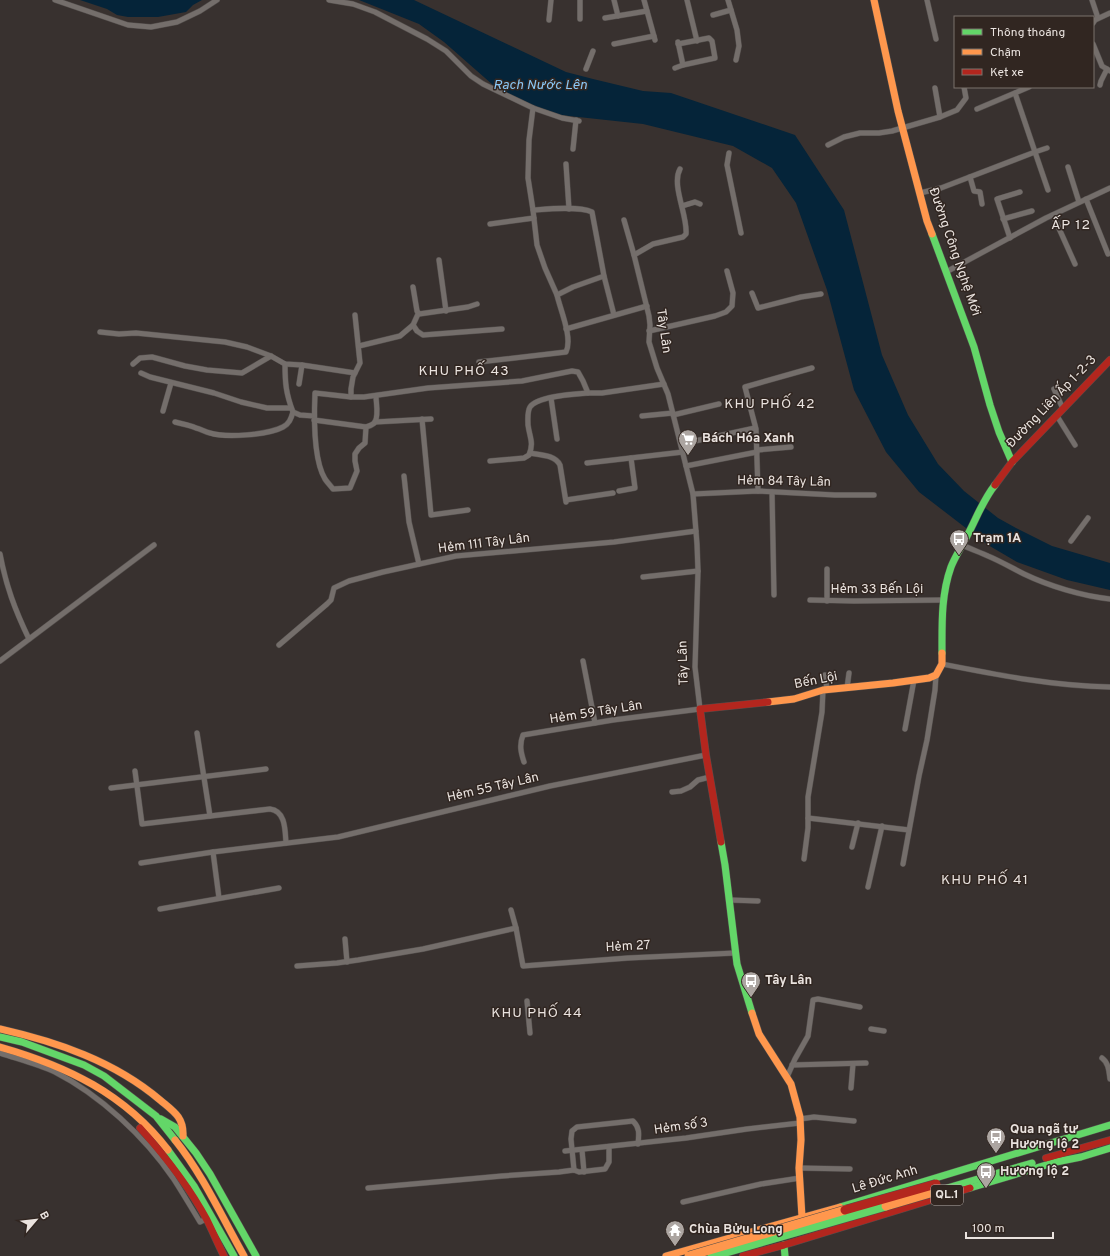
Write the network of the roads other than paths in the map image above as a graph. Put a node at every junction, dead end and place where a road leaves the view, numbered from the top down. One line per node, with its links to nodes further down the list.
1 (55, 0): 2 (street)
2 (217, 0)
3 (329, 0): 39 (street)
4 (551, 0): 21 (street)
5 (580, 0): 20 (street)
6 (614, 0): 17 (street)
7 (644, 0): 14 (street)
8 (687, 0): 24 (street)
9 (728, 0): 13 (street)
10 (874, 0): 42 (main road, Đường Công Nghệ Mới)
11 (927, 0): 23 (street)
12 (1092, 0): 19 (street)
13 (731, 10): 16 (street); 29 (street)
14 (647, 11): 17 (street); 25 (street)
15 (1110, 13): 19 (street)
16 (713, 14)
17 (618, 16): 18 (street)
18 (605, 18)
19 (1098, 18): 22 (street)
20 (580, 19)
21 (549, 20)
22 (1094, 22)
23 (936, 39)
24 (697, 41): 30 (street); 30 (street)
25 (614, 44)
26 (1094, 49): 28 (street)
27 (593, 51): 32 (street)
28 (1096, 59): 33 (street)
29 (736, 60)
30 (683, 65): 31 (street)
31 (675, 68)
32 (586, 69)
33 (1109, 70): 34 (street)
34 (1100, 85)
35 (935, 88): 41 (street)
36 (964, 88): 41 (street)
37 (1027, 88): 38 (street)
38 (1015, 93): 40 (street); 46 (street)
39 (533, 108): 45 (street); 62 (street)
40 (977, 109)
41 (940, 117): 42 (street)
42 (902, 127): 43 (street); 55 (main road, Đường Công Nghệ Mới)
43 (828, 145)
44 (1047, 148): 46 (street)
45 (573, 149)
46 (1036, 152): 51 (street); 53 (street)
47 (729, 154): 69 (street)
48 (566, 164): 61 (street)
49 (1068, 167): 57 (street)
50 (680, 169): 60 (street)
51 (970, 177): 55 (street); 59 (street)
52 (1110, 188): 56 (street)
53 (1048, 190)
54 (1020, 192): 66 (street)
55 (920, 193): 76 (main road, Đường Công Nghệ Mới)
56 (1086, 199): 57 (street); 71 (street)
57 (1079, 202): 64 (street)
58 (700, 204): 60 (street)
59 (982, 204)
60 (682, 206): 72 (street)
61 (569, 209): 62 (street); 77 (street)
62 (534, 210): 65 (street)
63 (1032, 210): 66 (street)
64 (1053, 215): 70 (street); 74 (street)
65 (534, 218): 68 (street); 81 (street)
66 (1003, 219): 70 (street)
67 (624, 220): 72 (street, Tây Lân)
68 (490, 224)
69 (740, 233)
70 (1010, 238): 76 (street)
71 (1108, 254)
72 (634, 255): 83 (street, Tây Lân)
73 (439, 260): 84 (street)
74 (1075, 264)
75 (727, 271): 91 (street)
76 (946, 272): 133 (main road, Đường Công Nghệ Mới)
77 (604, 276): 81 (street); 87 (street)
78 (413, 287): 85 (street)
79 (752, 293): 80 (street)
80 (821, 294)
81 (557, 295): 90 (street)
82 (477, 304): 84 (street)
83 (646, 306): 87 (street); 91 (street, Tây Lân)
84 (446, 310): 85 (street)
85 (418, 314): 88 (street)
86 (355, 315): 93 (street)
87 (614, 315): 90 (street)
88 (413, 325): 89 (street); 93 (street)
89 (502, 329)
90 (566, 329): 96 (street)
91 (650, 331): 104 (street, Tây Lân)
92 (100, 332): 94 (street)
93 (359, 346): 102 (street)
94 (271, 356): 97 (street); 98 (street)
95 (1110, 360): 114 (main road, Đường Liên Ấp 1-2-3)
96 (479, 362)
97 (133, 364)
98 (285, 364): 99 (street); 112 (street)
99 (302, 365): 102 (street); 103 (street)
100 (812, 368): 123 (street)
101 (141, 373): 105 (street)
102 (355, 373): 109 (street)
103 (299, 384)
104 (664, 384): 107 (street); 115 (street, Tây Lân)
105 (170, 385): 112 (street); 113 (street)
106 (1054, 389): 114 (street)
107 (588, 393): 108 (street); 110 (street)
108 (376, 396): 109 (street); 121 (street)
109 (351, 397): 117 (street)
110 (551, 398): 124 (street); 130 (street)
111 (719, 404): 115 (street)
112 (292, 410): 117 (street); 120 (street)
113 (162, 411)
114 (1060, 412): 126 (street); 133 (main road, Đường Liên Ấp 1-2-3)
115 (673, 414): 116 (street); 125 (street, Tây Lân)
116 (642, 416)
117 (314, 418): 122 (street); 122 (street)
118 (422, 419): 119 (street); 121 (street); 143 (street)
119 (431, 419)
120 (175, 422)
121 (375, 422): 122 (street)
122 (366, 427)
123 (755, 428): 125 (street); 128 (street)
124 (557, 439)
125 (680, 444): 129 (street, Tây Lân)
126 (1076, 445)
127 (791, 447): 128 (street)
128 (757, 451): 135 (street); 138 (street)
129 (683, 452): 131 (street); 135 (street, Tây Lân)
130 (530, 453): 132 (street); 140 (street)
131 (631, 458): 134 (street); 137 (street)
132 (490, 461)
133 (1012, 462): 147 (main road, Đường Liên Ấp 1-2-3)
134 (587, 463)
135 (686, 466): 141 (street, Tây Lân)
136 (404, 476): 150 (street)
137 (619, 491)
138 (758, 491): 139 (street, Hẻm 84 Tây Lân); 141 (street, Hẻm 84 Tây Lân)
139 (772, 492): 142 (street, Hẻm 84 Tây Lân); 154 (street)
140 (613, 493)
141 (693, 494): 145 (street, Tây Lân)
142 (874, 494)
143 (468, 510)
144 (1088, 518): 146 (street)
145 (696, 531): 150 (street, Hẻm 111 Tây Lân); 152 (street, Tây Lân)
146 (1071, 541)
147 (958, 543): 156 (main road, Đường Liên Ấp 1-2-3); 157 (street)
148 (154, 545): 159 (street)
149 (0, 554): 159 (street)
150 (419, 564): 160 (street, Hẻm 111 Tây Lân)
151 (827, 569): 158 (street)
152 (698, 571): 153 (street); 171 (street, Tây Lân)
153 (643, 577)
154 (774, 595)
155 (810, 600): 158 (street, Hẻm 33 Bến Lội)
156 (943, 600): 158 (street, Hẻm 33 Bến Lội); 163 (main road, Đường Liên Ấp 1-2-3)
157 (1110, 600)
158 (828, 601)
159 (29, 639): 161 (street)
160 (280, 645)
161 (0, 661)
162 (583, 661): 172 (street)
163 (942, 664): 166 (main road); 168 (street)
164 (849, 673): 169 (street)
165 (825, 675): 170 (street)
166 (936, 675): 167 (main road, Bến Lội); 188 (street)
167 (914, 680): 169 (main road, Bến Lội); 173 (street)
168 (1110, 687)
169 (848, 688): 170 (main road, Bến Lội)
170 (825, 690): 171 (main road, Bến Lội); 185 (street)
171 (700, 709): 172 (street, Hẻm 59 Tây Lân); 175 (main road, Tây Lân)
172 (595, 723): 176 (street, Hẻm 59 Tây Lân)
173 (905, 729)
174 (197, 733): 179 (street)
175 (706, 755): 180 (main road, Tây Lân); 189 (street, Hẻm 55 Tây Lân)
176 (524, 762)
177 (266, 769): 179 (street)
178 (135, 771): 181 (street)
179 (204, 776): 181 (street); 184 (street)
180 (710, 777): 183 (street); 198 (main road, Tây Lân)
181 (137, 785): 182 (street); 184 (street)
182 (111, 788)
183 (672, 792)
184 (210, 816): 189 (street)
185 (808, 818): 186 (street); 192 (street)
186 (858, 823): 187 (street); 190 (street)
187 (882, 826): 188 (street); 195 (street)
188 (909, 830): 194 (street)
189 (286, 843): 191 (street, Hẻm 55 Tây Lân)
190 (852, 847)
191 (213, 852): 193 (street, Hẻm 55 Tây Lân); 197 (street)
192 (804, 859)
193 (141, 863)
194 (903, 864)
195 (868, 887)
196 (278, 888): 197 (street)
197 (219, 898): 200 (street)
198 (730, 900): 199 (street); 204 (main road, Tây Lân)
199 (758, 901)
200 (160, 909)
201 (511, 910): 202 (street)
202 (516, 928): 204 (street, Hẻm 27); 205 (street)
203 (345, 939): 205 (street)
204 (735, 953): 220 (main road, Tây Lân)
205 (347, 962): 206 (street)
206 (297, 966)
207 (527, 1002): 212 (street)
208 (860, 1007): 219 (street)
209 (0, 1029): 230 (main road)
210 (871, 1029): 211 (street)
211 (884, 1031)
212 (530, 1033)
213 (0, 1037): 224 (main road)
214 (0, 1047): 223 (main road)
215 (0, 1053): 250 (street)
216 (1102, 1058): 221 (street)
217 (866, 1063): 218 (street)
218 (853, 1064): 219 (street); 222 (street)
219 (792, 1065): 220 (street)
220 (787, 1076): 225 (main road, Tây Lân)
221 (1110, 1079)
222 (851, 1088)
223 (113, 1097): 250 (main road); 253 (main road)
224 (156, 1116): 230 (main road); 253 (main road)
225 (800, 1121): 226 (street, Hẻm số 3); 233 (street, Hẻm số 3); 240 (main road, Tây Lân)
226 (854, 1121)
227 (1110, 1125): 228 (main road, Lê Đức Anh / QL.1)
228 (1094, 1130): 231 (main road); 239 (main road, Lê Đức Anh / QL.1)
229 (1110, 1131): 231 (main road)
230 (183, 1136): 259 (main road)
231 (1087, 1137): 239 (main road)
232 (1110, 1140): 239 (main road, Lê Đức Anh / QL.1)
233 (638, 1144): 234 (street, Hẻm số 3); 236 (street)
234 (609, 1147): 237 (street, Hẻm số 3); 243 (street)
235 (1110, 1148): 252 (main road, QL.1)
236 (572, 1150): 237 (street, Hẻm số 3); 238 (street, Hẻm số 3); 242 (street)
237 (582, 1150): 243 (street)
238 (565, 1151)
239 (1027, 1156): 245 (main road, Lê Đức Anh / QL.1); 248 (main road, Lê Đức Anh / QL.1)
240 (799, 1168): 241 (street); 244 (main road, Tây Lân)
241 (850, 1169)
242 (574, 1170): 243 (street); 246 (street)
243 (584, 1172)
244 (800, 1178): 247 (street); 249 (main road, Tây Lân)
245 (937, 1187): 261 (main road, QL.1, bridge); 262 (main road, QL.1, bridge)
246 (368, 1188)
247 (683, 1202)
248 (823, 1212): 249 (main road, Lê Đức Anh / QL.1); 252 (main road)
249 (802, 1217): 251 (main road, Lê Đức Anh / QL.1); 254 (main road)
250 (206, 1219): 256 (main road)
251 (755, 1231): 255 (main road); 260 (main road, Lê Đức Anh / QL.1)
252 (827, 1232): 254 (main road, QL.1)
253 (229, 1237): 257 (main road); 258 (main road)
254 (784, 1245): 255 (main road, QL.1); 264 (main road)
255 (758, 1252): 263 (main road, QL.1)
256 (224, 1256)
257 (234, 1256)
258 (244, 1256)
259 (256, 1256)
260 (666, 1256)
261 (689, 1256)
262 (712, 1256)
263 (742, 1256)
264 (785, 1256)

